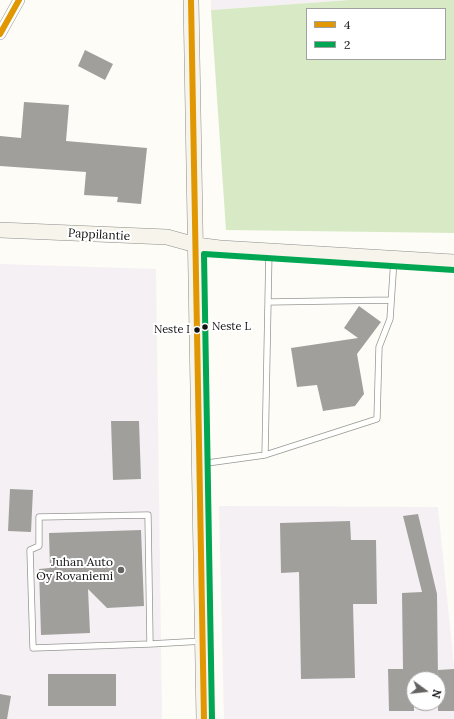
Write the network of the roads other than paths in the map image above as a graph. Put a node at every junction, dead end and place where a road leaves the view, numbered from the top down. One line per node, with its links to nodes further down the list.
1 (19, 0): 3 (street)
2 (192, 0): 5 (street)
3 (0, 34)
4 (0, 230): 5 (street, Pappilantie)
5 (196, 245): 6 (street, Pappilantie); 12 (street)
6 (269, 250): 7 (street, Pappilantie); 10 (lane)
7 (394, 259): 8 (street, Pappilantie); 9 (lane)
8 (454, 262)
9 (391, 300): 10 (lane); 11 (lane)
10 (268, 302): 11 (lane)
11 (265, 455): 12 (lane)
12 (200, 464): 13 (street)
13 (203, 641): 14 (lane); 15 (street)
14 (150, 644): 14 (lane)
15 (204, 719)

